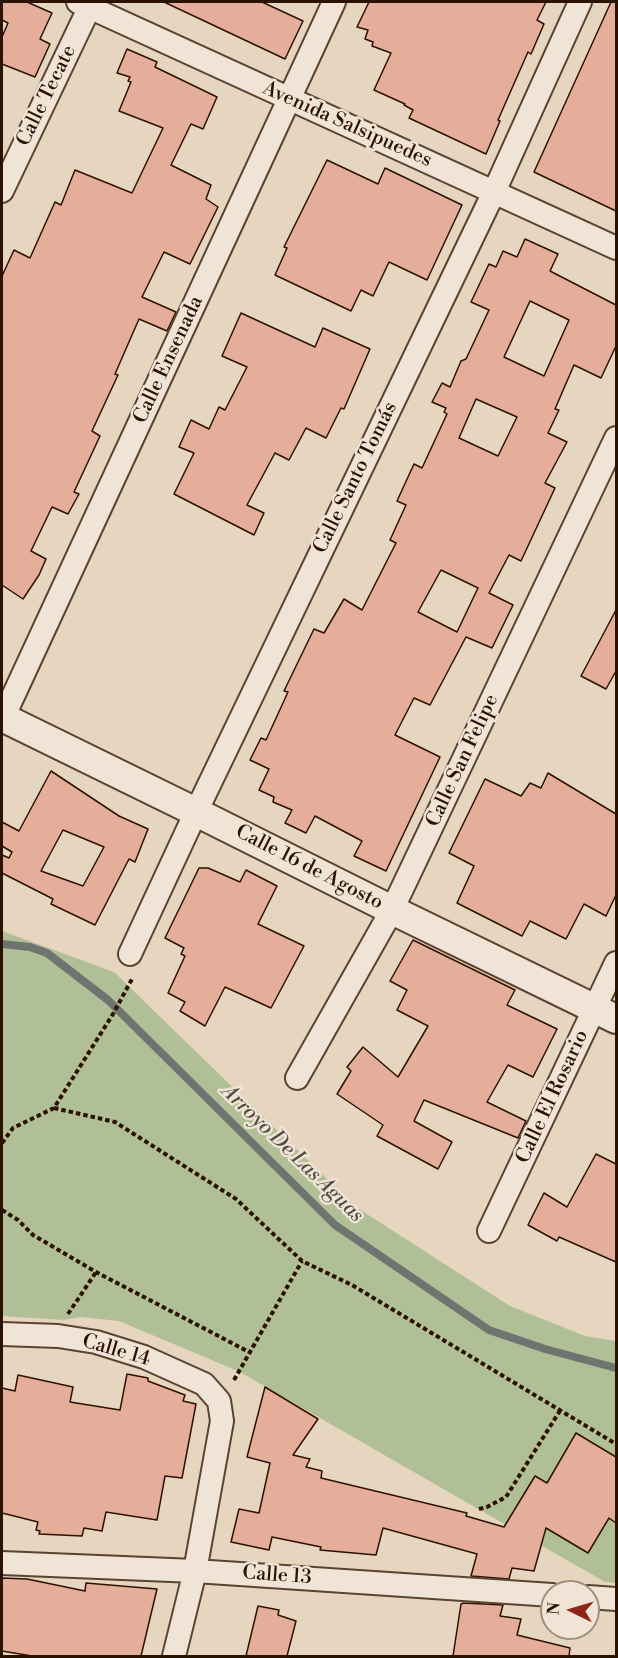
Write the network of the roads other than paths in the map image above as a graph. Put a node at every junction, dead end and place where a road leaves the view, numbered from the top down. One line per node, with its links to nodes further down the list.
1 (334, 2): 4 (street, Calle Ensenada)
2 (580, 2): 6 (street, Calle Santo Tomás)
3 (86, 3): 4 (street, Avenida Salsipuedes); 5 (street, Calle Tecate)
4 (289, 99): 6 (street, Avenida Salsipuedes); 9 (street, Calle Ensenada)
5 (2, 191)
6 (494, 192): 7 (street, Avenida Salsipuedes); 10 (street, Calle Santo Tomás)
7 (616, 248)
8 (616, 438): 11 (street, Calle San Felipe)
9 (2, 718): 10 (street, Calle 16 de Agosto)
10 (196, 812): 11 (street, Calle 16 de Agosto); 12 (street, Calle Santo Tomás)
11 (392, 910): 14 (street, Calle 16 de Agosto); 15 (street, Calle San Felipe)
12 (130, 954)
13 (616, 963): 14 (street, Calle El Rosario)
14 (606, 1014): 16 (street, Calle El Rosario)
15 (297, 1078)
16 (489, 1231)
17 (2, 1334): 19 (street, Calle 14)
18 (2, 1563): 19 (street, Calle 13)
19 (195, 1571): 20 (street, Calle 13); 23 (street)
20 (540, 1594)
21 (600, 1598): 22 (street)
22 (616, 1599)
23 (174, 1656)

